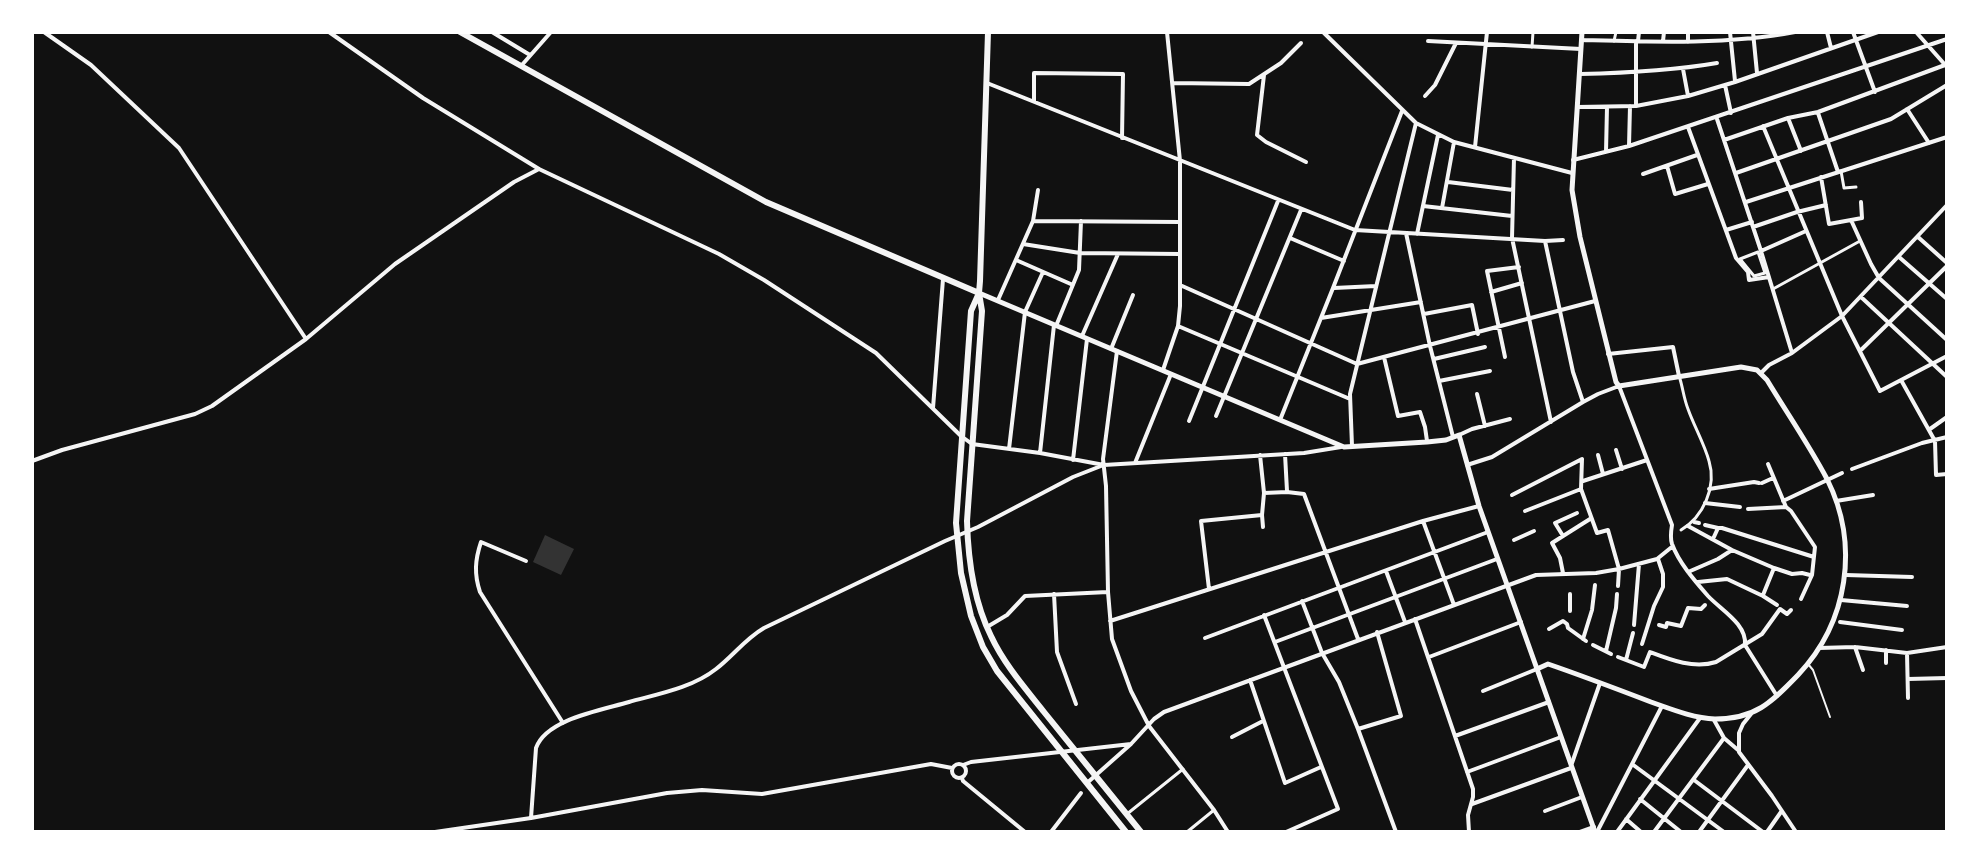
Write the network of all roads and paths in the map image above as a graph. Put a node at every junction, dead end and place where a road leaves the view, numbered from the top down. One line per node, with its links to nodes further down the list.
1 (44, 32): 175 (street)
2 (329, 32): 88 (street)
3 (460, 32): 41 (main road)
4 (492, 32): 39 (street)
5 (551, 32): 39 (street)
6 (988, 32): 50 (main road)
7 (1167, 32): 51 (street)
8 (1487, 32): 34 (street)
9 (1533, 32): 36 (street)
10 (1582, 32): 25 (street)
11 (1616, 32): 28 (street)
12 (1639, 32): 29 (street)
13 (1664, 32): 30 (street)
14 (1688, 32): 31 (street)
15 (1730, 32): 23 (street)
16 (1795, 32): 22 (street)
17 (1827, 32): 37 (street)
18 (1853, 32): 26 (street)
19 (1878, 32): 26 (street)
20 (1916, 32): 35 (street)
21 (1324, 33): 62 (street)
22 (1753, 35): 23 (street); 47 (street)
23 (1731, 39): 31 (street); 49 (street)
24 (1947, 39): 35 (street)
25 (1581, 40): 28 (street); 38 (street)
26 (1856, 40): 37 (street); 43 (street)
27 (1428, 41): 33 (street)
28 (1614, 41): 29 (street)
29 (1637, 41): 30 (street); 45 (street)
30 (1663, 41): 31 (street)
31 (1688, 42)
32 (1301, 43): 48 (street)
33 (1456, 43): 34 (street); 55 (street)
34 (1486, 44): 36 (street); 78 (street)
35 (1928, 45): 42 (street); 43 (street)
36 (1532, 47): 38 (street)
37 (1831, 48): 47 (street)
38 (1581, 49): 46 (street)
39 (530, 55): 41 (street)
40 (1717, 63): 44 (street)
41 (521, 66): 142 (main road)
42 (1946, 66): 54 (street)
43 (1866, 67): 54 (street); 64 (street)
44 (1683, 69): 45 (street); 56 (street)
45 (1635, 73): 46 (street); 58 (street)
46 (1579, 74): 59 (street)
47 (1757, 74): 49 (street)
48 (1264, 75): 51 (street); 86 (street)
49 (1735, 82): 52 (street)
50 (987, 83): 57 (street); 152 (main road)
51 (1173, 83): 85 (street)
52 (1725, 85): 56 (street); 64 (street)
53 (1947, 85): 61 (street)
54 (1875, 92): 63 (street)
55 (1425, 96)
56 (1688, 96): 58 (street)
57 (1034, 102): 72 (street); 72 (street)
58 (1633, 106): 60 (street); 77 (street)
59 (1577, 107): 60 (street); 84 (street)
60 (1607, 107): 80 (street)
61 (1907, 109): 75 (street); 76 (street)
62 (1402, 111): 67 (street); 115 (street)
63 (1818, 112): 66 (street); 75 (street)
64 (1731, 113): 65 (street)
65 (1717, 118): 69 (street); 73 (street)
66 (1788, 118): 68 (street); 79 (street)
67 (1416, 123): 70 (street); 118 (street)
68 (1763, 126): 73 (street); 83 (street)
69 (1688, 127): 77 (street); 81 (street)
70 (1438, 135): 74 (street); 105 (street)
71 (1947, 137): 76 (street)
72 (1122, 138): 85 (street)
73 (1724, 140): 91 (street)
74 (1454, 142): 78 (street); 94 (street)
75 (1828, 142): 79 (street); 89 (street)
76 (1929, 143): 89 (street)
77 (1629, 146): 80 (street)
78 (1475, 147): 82 (street)
79 (1801, 151): 83 (street)
80 (1606, 152): 84 (street)
81 (1698, 155): 87 (street); 95 (street)
82 (1514, 158): 90 (street); 99 (street)
83 (1776, 159): 91 (street); 97 (street)
84 (1573, 160): 90 (street)
85 (1180, 161): 100 (street); 113 (street)
86 (1306, 162)
87 (1667, 166): 92 (street); 95 (street)
88 (539, 169): 175 (street); 207 (street)
89 (1840, 171): 93 (street); 96 (street)
90 (1572, 173): 121 (street)
91 (1736, 173): 101 (street)
92 (1643, 174)
93 (1821, 177): 97 (street); 103 (street)
94 (1447, 182): 99 (street); 106 (street)
95 (1708, 184): 116 (street)
96 (1856, 187)
97 (1788, 188): 101 (street); 108 (street)
98 (1038, 190): 111 (street)
99 (1513, 190): 109 (street)
100 (1278, 201): 107 (street); 160 (street)
101 (1746, 202): 114 (street)
102 (1861, 202): 110 (street)
103 (1826, 205): 108 (street); 110 (street)
104 (1947, 205): 122 (street)
105 (1422, 206): 106 (street); 120 (street)
106 (1442, 208): 109 (street)
107 (1301, 210): 115 (street); 123 (street)
108 (1797, 212): 114 (street); 117 (street)
109 (1512, 216): 124 (street)
110 (1851, 220): 128 (street)
111 (1033, 221): 112 (street); 129 (street)
112 (1081, 221): 113 (street); 131 (street)
113 (1180, 222): 133 (street)
114 (1753, 224): 116 (street); 130 (street)
115 (1355, 230): 118 (street); 136 (street)
116 (1726, 230): 141 (street)
117 (1806, 231): 130 (street); 137 (street)
118 (1389, 232): 119 (street); 148 (street)
119 (1406, 233): 120 (street); 158 (street)
120 (1417, 234): 124 (street)
121 (1580, 237): 125 (street); 157 (street)
122 (1918, 237): 134 (street); 138 (street)
123 (1290, 238): 136 (street); 167 (street)
124 (1512, 238): 127 (street); 139 (street)
125 (1571, 239)
126 (1563, 240): 127 (street)
127 (1545, 241): 162 (street)
128 (1860, 241): 137 (street); 143 (street)
129 (1023, 244): 131 (street); 135 (street)
130 (1760, 252): 130 (street); 141 (street)
131 (1080, 253): 132 (street); 146 (street)
132 (1118, 254): 133 (street); 174 (street)
133 (1180, 254): 147 (street)
134 (1899, 257): 143 (street); 145 (street)
135 (1016, 260): 140 (street); 156 (street)
136 (1344, 261): 149 (street)
137 (1821, 263): 150 (street); 165 (street)
138 (1947, 264): 145 (street)
139 (1519, 267): 144 (street); 151 (street)
140 (1043, 272): 146 (street); 163 (street)
141 (1769, 277): 150 (street)
142 (943, 278): 152 (main road); 207 (street)
143 (1879, 278): 154 (street); 159 (street)
144 (1522, 283): 151 (street); 168 (street)
145 (1929, 283): 155 (street); 159 (street)
146 (1073, 285): 170 (street)
147 (1180, 285): 160 (street); 171 (street)
148 (1376, 286): 149 (street); 161 (street)
149 (1333, 288): 166 (street)
150 (1773, 289): 184 (street)
151 (1491, 292): 172 (street)
152 (979, 293): 156 (street); 216 (main road); 221 (main road)
153 (1133, 295): 181 (street)
154 (1861, 297): 165 (street); 169 (street)
155 (1947, 299)
156 (997, 301): 163 (street)
157 (1595, 301): 162 (street); 185 (street)
158 (1421, 302): 161 (street); 164 (street)
159 (1908, 304): 169 (street); 176 (street)
160 (1234, 309): 167 (street); 177 (street)
161 (1370, 310): 166 (street); 191 (street)
162 (1561, 311): 168 (street); 206 (street)
163 (1025, 312): 170 (street); 224 (street)
164 (1424, 314): 173 (street); 179 (street)
165 (1842, 316): 182 (street); 184 (street)
166 (1321, 318): 178 (street)
167 (1256, 319): 178 (street); 183 (street)
168 (1530, 320): 172 (street); 213 (street)
169 (1889, 323): 182 (street); 190 (street)
170 (1055, 325): 174 (street); 226 (street)
171 (1178, 326): 177 (street); 192 (street)
172 (1498, 328): 173 (street); 188 (street)
173 (1478, 334): 179 (street)
174 (1084, 337): 181 (street); 230 (street)
175 (306, 339): 232 (street)
176 (1947, 340)
177 (1220, 344): 183 (street); 202 (street)
178 (1311, 344): 191 (street); 197 (street)
179 (1430, 346): 187 (street); 189 (street)
180 (1485, 347): 189 (street)
181 (1114, 350): 192 (street); 235 (street)
182 (1860, 351): 199 (street)
183 (1242, 353): 197 (street); 204 (street)
184 (1792, 353): 194 (street)
185 (1608, 354): 196 (street); 201 (street)
186 (1947, 356): 190 (street)
187 (1384, 357): 191 (street); 220 (street)
188 (1505, 357)
189 (1434, 359): 200 (street)
190 (1932, 363): 198 (street); 199 (street)
191 (1357, 364): 205 (street)
192 (1163, 371): 195 (street)
193 (1490, 371): 200 (street)
194 (1761, 373): 196 (street); 243 (street)
195 (1171, 374): 202 (street); 233 (street)
196 (1679, 376): 201 (street); 246 (street)
197 (1297, 377): 205 (street); 211 (street)
198 (1947, 377)
199 (1901, 380): 215 (street)
200 (1439, 381): 217 (street)
201 (1619, 386): 206 (street); 231 (street)
202 (1202, 388): 204 (street); 212 (street)
203 (1477, 394): 214 (street)
204 (1224, 397): 208 (street); 211 (street)
205 (1350, 399): 222 (street)
206 (1583, 402): 213 (street)
207 (933, 408): 216 (street)
208 (1216, 416)
209 (1947, 417): 215 (street)
210 (1510, 419): 214 (street)
211 (1280, 420): 223 (street)
212 (1189, 421)
213 (1551, 422): 236 (street)
214 (1485, 426): 217 (street)
215 (1929, 430): 219 (street)
216 (961, 436): 221 (street); 271 (main road)
217 (1456, 436): 220 (street); 236 (street)
218 (1947, 437): 219 (street)
219 (1935, 441): 238 (street); 241 (street)
220 (1427, 442): 222 (street)
221 (972, 444): 224 (street); 268 (main road)
222 (1352, 446): 223 (street)
223 (1344, 447): 227 (street)
224 (1009, 449): 226 (street)
225 (1616, 450): 237 (street)
226 (1040, 453): 230 (street)
227 (1285, 454): 228 (street); 247 (street)
228 (1260, 455): 233 (street); 248 (street)
229 (1598, 455): 240 (street)
230 (1073, 460): 235 (street)
231 (1647, 460): 237 (street); 275 (street)
232 (32, 461)
233 (1135, 463): 235 (street)
234 (1768, 464): 242 (street)
235 (1104, 465): 268 (street); 302 (street)
236 (1467, 465): 254 (street)
237 (1622, 469): 240 (street)
238 (1852, 469)
239 (1842, 473): 243 (street)
240 (1603, 474): 244 (street)
241 (1947, 474)
242 (1773, 478): 246 (street); 251 (street)
243 (1827, 479): 251 (street); 252 (street)
244 (1583, 481): 245 (street); 249 (street)
245 (1581, 489): 258 (street); 261 (street)
246 (1709, 489): 253 (street)
247 (1287, 492): 248 (street); 277 (street)
248 (1264, 493): 260 (street)
249 (1512, 495)
250 (1873, 495): 252 (street)
251 (1783, 501): 256 (street)
252 (1836, 501): 292 (street)
253 (1705, 503): 255 (street); 263 (street)
254 (1479, 506): 262 (street); 270 (street)
255 (1740, 507)
256 (1786, 507): 257 (street); 279 (street)
257 (1748, 509)
258 (1525, 511)
259 (1577, 513): 272 (street)
260 (1262, 515): 265 (street); 300 (street)
261 (1591, 519): 272 (street); 285 (street)
262 (1423, 521): 277 (street); 278 (street)
263 (1699, 523): 264 (street); 266 (street)
264 (1688, 526): 267 (street); 273 (street)
265 (1263, 527)
266 (1718, 528): 273 (street); 279 (street)
267 (1681, 530)
268 (967, 531): 271 (street); 325 (main road)
269 (1534, 531): 274 (street)
270 (1488, 532): 278 (street); 280 (street)
271 (956, 536): 366 (street); 375 (main road)
272 (1563, 536): 288 (street)
273 (1713, 539): 276 (street)
274 (1514, 540)
275 (1673, 546): 281 (street); 287 (street)
276 (1732, 550): 284 (street); 287 (street)
277 (1326, 552): 299 (street); 300 (street)
278 (1435, 553): 286 (street); 294 (street)
279 (1814, 557): 291 (street)
280 (1498, 558): 294 (street); 297 (street)
281 (1657, 559): 283 (street); 334 (street)
282 (526, 561): 366 (street)
283 (1639, 564): 285 (street); 323 (street)
284 (1774, 568): 291 (street); 306 (street)
285 (1619, 569): 290 (street); 298 (street)
286 (1386, 571): 299 (street); 305 (street)
287 (1688, 572): 296 (street)
288 (1563, 573): 289 (street); 297 (street)
289 (1571, 573): 290 (street); 295 (street)
290 (1596, 573): 321 (street)
291 (1812, 575): 307 (street)
292 (1846, 575): 293 (street); 308 (street)
293 (1912, 577)
294 (1444, 578): 305 (street); 311 (street)
295 (1571, 581)
296 (1697, 582): 306 (street); 310 (street)
297 (1507, 585): 311 (street); 320 (street)
298 (1618, 586)
299 (1338, 588): 309 (street); 315 (street)
300 (1209, 590): 318 (street)
301 (1571, 591): 321 (street)
302 (1108, 592): 303 (street); 318 (street)
303 (1054, 594): 325 (street); 359 (street)
304 (1617, 594): 335 (street)
305 (1395, 596): 315 (street); 319 (street)
306 (1763, 596): 312 (street)
307 (1801, 599)
308 (1841, 600): 313 (street); 339 (street)
309 (1302, 601): 316 (street); 326 (street)
310 (1708, 602): 324 (street); 336 (street)
311 (1454, 605): 317 (street)
312 (1777, 605)
313 (1907, 606)
314 (1791, 610): 336 (street)
315 (1348, 613): 326 (street); 332 (street)
316 (1264, 615): 331 (street); 333 (street)
317 (1415, 619): 319 (street); 343 (street)
318 (1110, 621): 367 (street)
319 (1405, 622): 329 (street)
320 (1521, 622): 343 (street); 349 (street)
321 (1565, 622): 327 (street)
322 (1840, 622): 328 (street)
323 (1634, 625)
324 (1659, 625)
325 (987, 627): 374 (main road)
326 (1312, 627): 333 (street); 341 (street)
327 (1549, 629)
328 (1902, 630)
329 (1377, 632): 332 (street); 368 (street)
330 (1633, 633): 345 (street)
331 (1205, 638)
332 (1358, 639): 341 (street)
333 (1275, 642): 348 (street)
334 (1642, 644)
335 (1593, 645)
336 (1745, 645): 345 (street); 356 (street)
337 (1855, 647): 339 (street); 340 (street); 350 (street)
338 (1947, 647): 342 (street)
339 (1819, 648): 347 (street)
340 (1886, 650): 342 (street); 346 (street)
341 (1322, 653): 348 (street); 368 (street)
342 (1907, 653): 352 (street)
343 (1428, 657): 369 (street)
344 (1618, 657): 345 (street)
345 (1626, 660)
346 (1886, 663)
347 (1808, 664): 356 (street); 362 (lane)
348 (1285, 667): 353 (street); 380 (street)
349 (1537, 669): 354 (street); 355 (street); 358 (street)
350 (1863, 670)
351 (1947, 678): 352 (street)
352 (1908, 679): 357 (street)
353 (1250, 680): 365 (street); 367 (street)
354 (1600, 683): 360 (street); 381 (street)
355 (1483, 691)
356 (1777, 696): 361 (street)
357 (1908, 698)
358 (1549, 702): 369 (street); 371 (street)
359 (1076, 704)
360 (1662, 706): 363 (street); 377 (street)
361 (1751, 714): 364 (street); 376 (street)
362 (1830, 717)
363 (1700, 718): 364 (street); 387 (street)
364 (1713, 719): 372 (street)
365 (1263, 721): 370 (street); 380 (street)
366 (563, 723): 400 (street)
367 (1149, 726): 373 (street); 383 (street)
368 (1358, 729): 413 (street)
369 (1455, 736): 384 (street)
370 (1232, 737)
371 (1561, 737): 381 (street); 384 (street)
372 (1724, 738): 376 (street); 388 (street)
373 (1131, 744): 374 (street); 385 (street)
374 (1074, 750): 375 (street); 385 (main road)
375 (1060, 751): 378 (street); 389 (main road)
376 (1739, 752): 379 (street)
377 (1632, 764): 387 (street); 404 (street)
378 (963, 765): 382 (street); 386 (street)
379 (1748, 765): 394 (street); 398 (street)
380 (1321, 767): 412 (street)
381 (1572, 767): 391 (street); 395 (street)
382 (952, 768): 386 (street); 400 (street)
383 (1183, 769): 396 (street); 399 (street)
384 (1467, 772): 395 (street)
385 (1095, 775): 389 (street); 399 (main road)
386 (962, 778): 406 (street)
387 (1655, 779): 392 (street); 393 (street)
388 (1694, 780): 393 (street); 394 (street)
389 (1087, 783): 408 (main road)
390 (1081, 793): 407 (street)
391 (1582, 797): 397 (street); 404 (street)
392 (1640, 799): 401 (street); 402 (street)
393 (1679, 799): 402 (street); 403 (street)
394 (1722, 801): 403 (street); 422 (street)
395 (1472, 804): 414 (street)
396 (1214, 810): 410 (street); 411 (street)
397 (1545, 811)
398 (1781, 812): 422 (street); 423 (street)
399 (1127, 814): 409 (main road)
400 (531, 818): 405 (street)
401 (1626, 819): 416 (street); 417 (street)
402 (1664, 819): 418 (street); 419 (street)
403 (1708, 820): 420 (street); 421 (street)
404 (1595, 830): 415 (street)
405 (435, 832)
406 (1025, 832)
407 (1051, 832)
408 (1126, 832)
409 (1141, 832)
410 (1187, 832)
411 (1228, 832)
412 (1286, 832)
413 (1396, 832)
414 (1469, 832)
415 (1580, 832)
416 (1617, 832)
417 (1641, 832)
418 (1654, 832)
419 (1681, 832)
420 (1699, 832)
421 (1724, 832)
422 (1765, 832)
423 (1796, 832)

